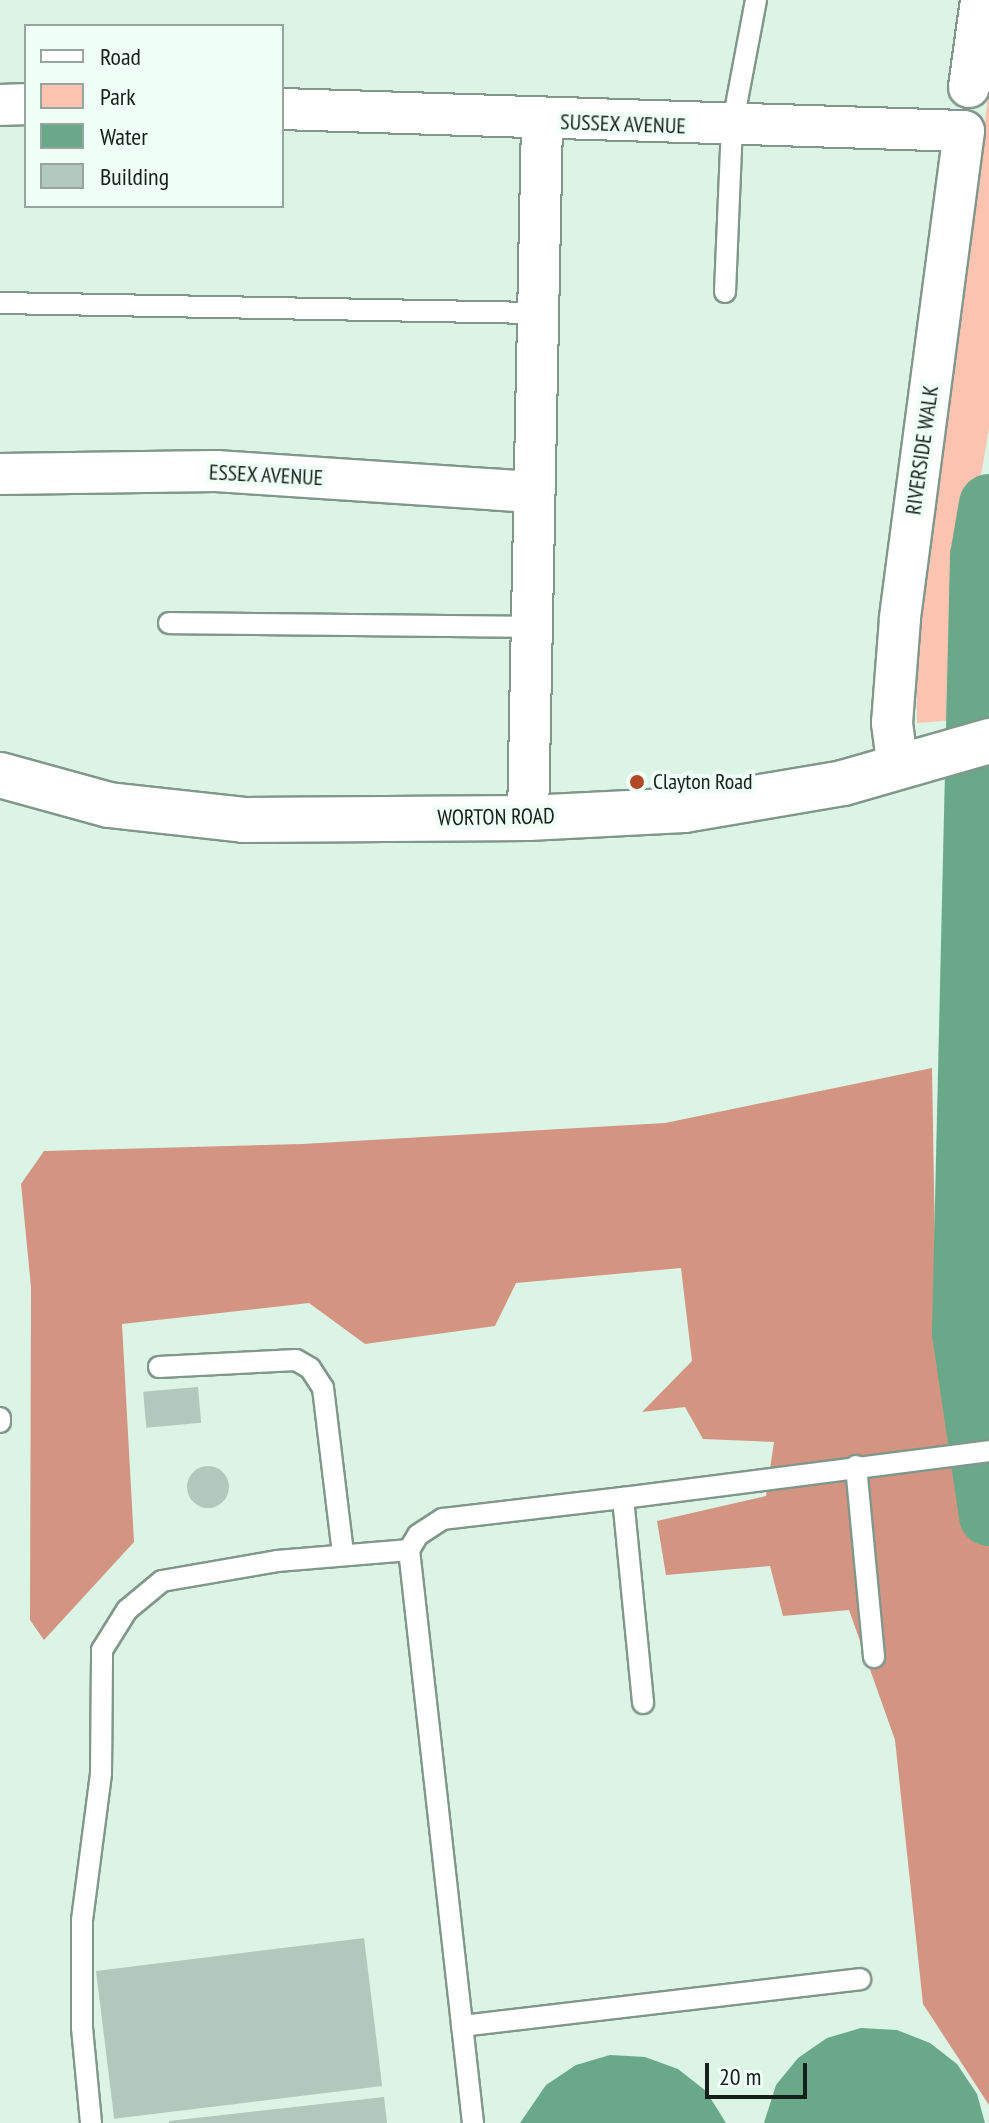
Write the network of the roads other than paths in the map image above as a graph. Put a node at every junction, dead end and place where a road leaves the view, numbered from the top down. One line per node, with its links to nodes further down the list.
1 (756, 0): 8 (lane)
2 (981, 0): 3 (street)
3 (969, 87)
4 (24, 104): 5 (street)
5 (0, 105)
6 (284, 109): 7 (street, SUSSEX AVENUE)
7 (542, 121): 8 (street, SUSSEX AVENUE); 12 (street)
8 (732, 127): 9 (street, SUSSEX AVENUE); 10 (lane)
9 (964, 131): 18 (street, RIVERSIDE WALK)
10 (725, 292)
11 (0, 303): 12 (lane)
12 (537, 313): 14 (street)
13 (0, 474): 14 (street, ESSEX AVENUE)
14 (532, 492): 16 (street)
15 (169, 623): 16 (lane)
16 (534, 627): 20 (street)
17 (989, 741): 18 (street, WORTON ROAD)
18 (918, 762): 20 (street, WORTON ROAD)
19 (0, 775): 20 (street, WORTON ROAD)
20 (528, 818)
21 (159, 1367): 26 (lane)
22 (989, 1451): 23 (lane)
23 (856, 1466): 24 (lane); 27 (lane)
24 (623, 1498): 25 (lane); 28 (lane)
25 (409, 1550): 26 (lane); 30 (lane)
26 (343, 1554): 31 (lane)
27 (874, 1657)
28 (643, 1703)
29 (860, 1979): 30 (lane)
30 (462, 2026): 32 (lane)
31 (91, 2123)
32 (473, 2123)

